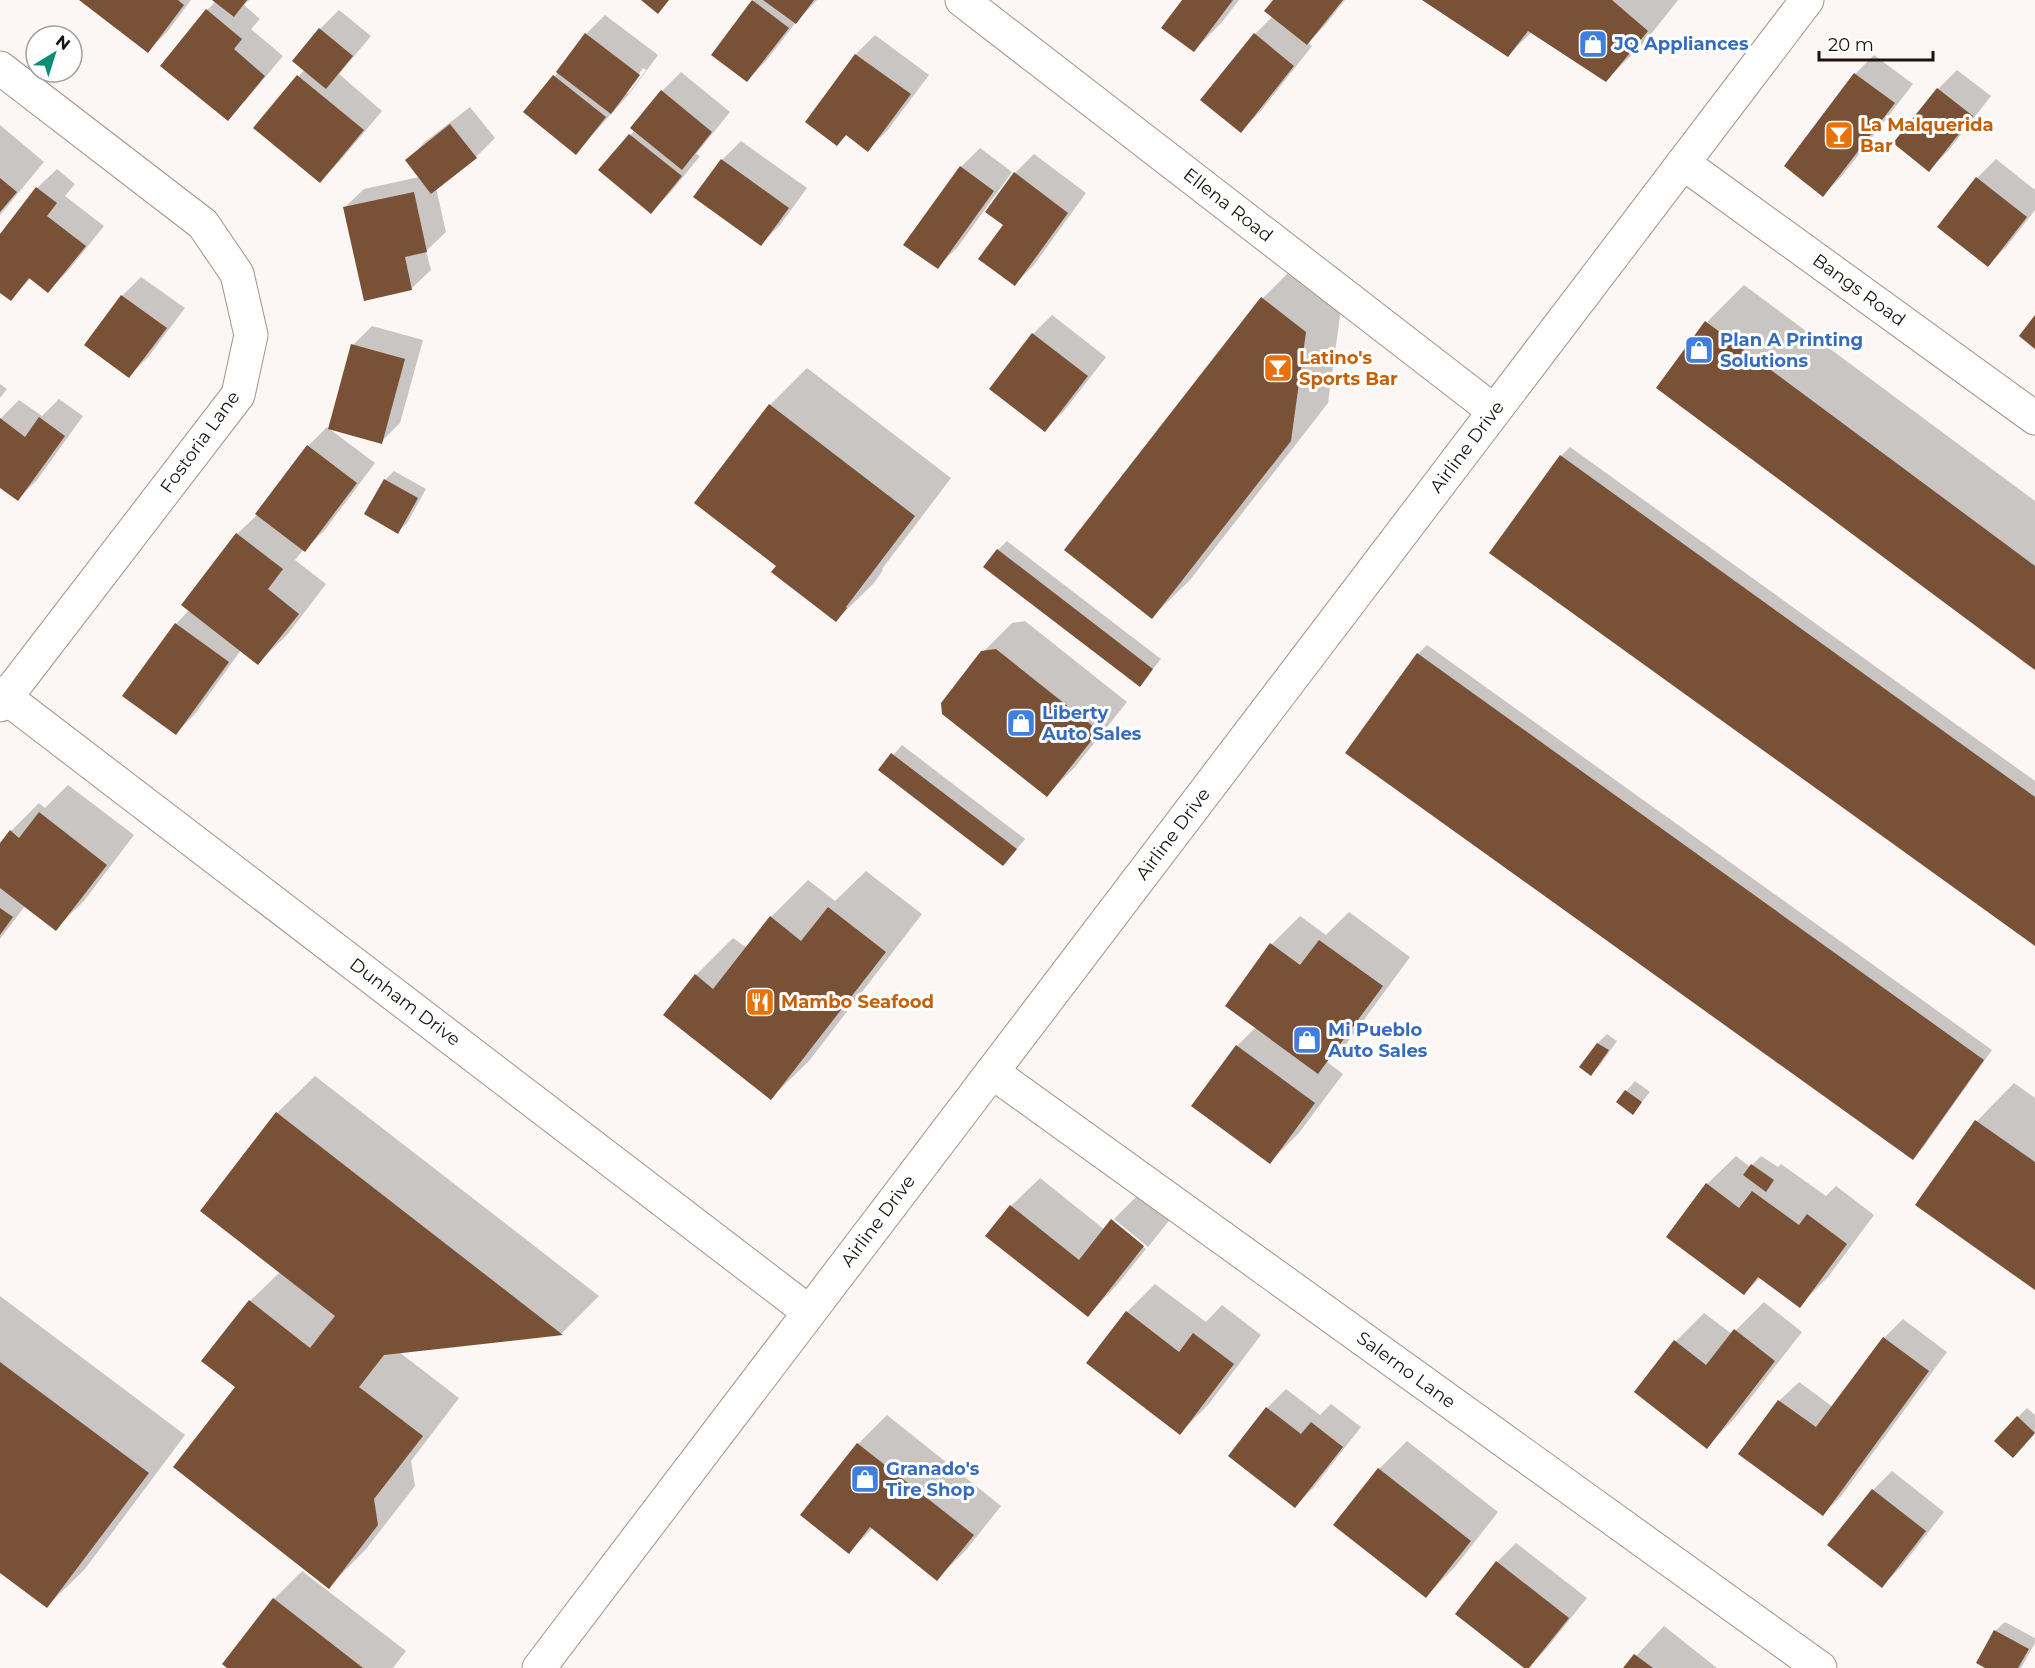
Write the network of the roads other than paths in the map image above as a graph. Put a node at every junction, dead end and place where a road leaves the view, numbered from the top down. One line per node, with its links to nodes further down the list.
1 (962, 0): 5 (street, Ellena Road)
2 (1807, 0): 4 (street, Airline Drive)
3 (0, 68): 7 (street, Fostoria Lane)
4 (1683, 163): 5 (street, Airline Drive); 6 (street, Bangs Road)
5 (1494, 411): 8 (street, Airline Drive)
6 (2035, 418)
7 (2, 698): 9 (street, Dunham Drive)
8 (992, 1072): 9 (street, Airline Drive); 11 (street, Salerno Lane)
9 (809, 1312): 10 (street, Airline Drive)
10 (538, 1668)
11 (1820, 1668)

